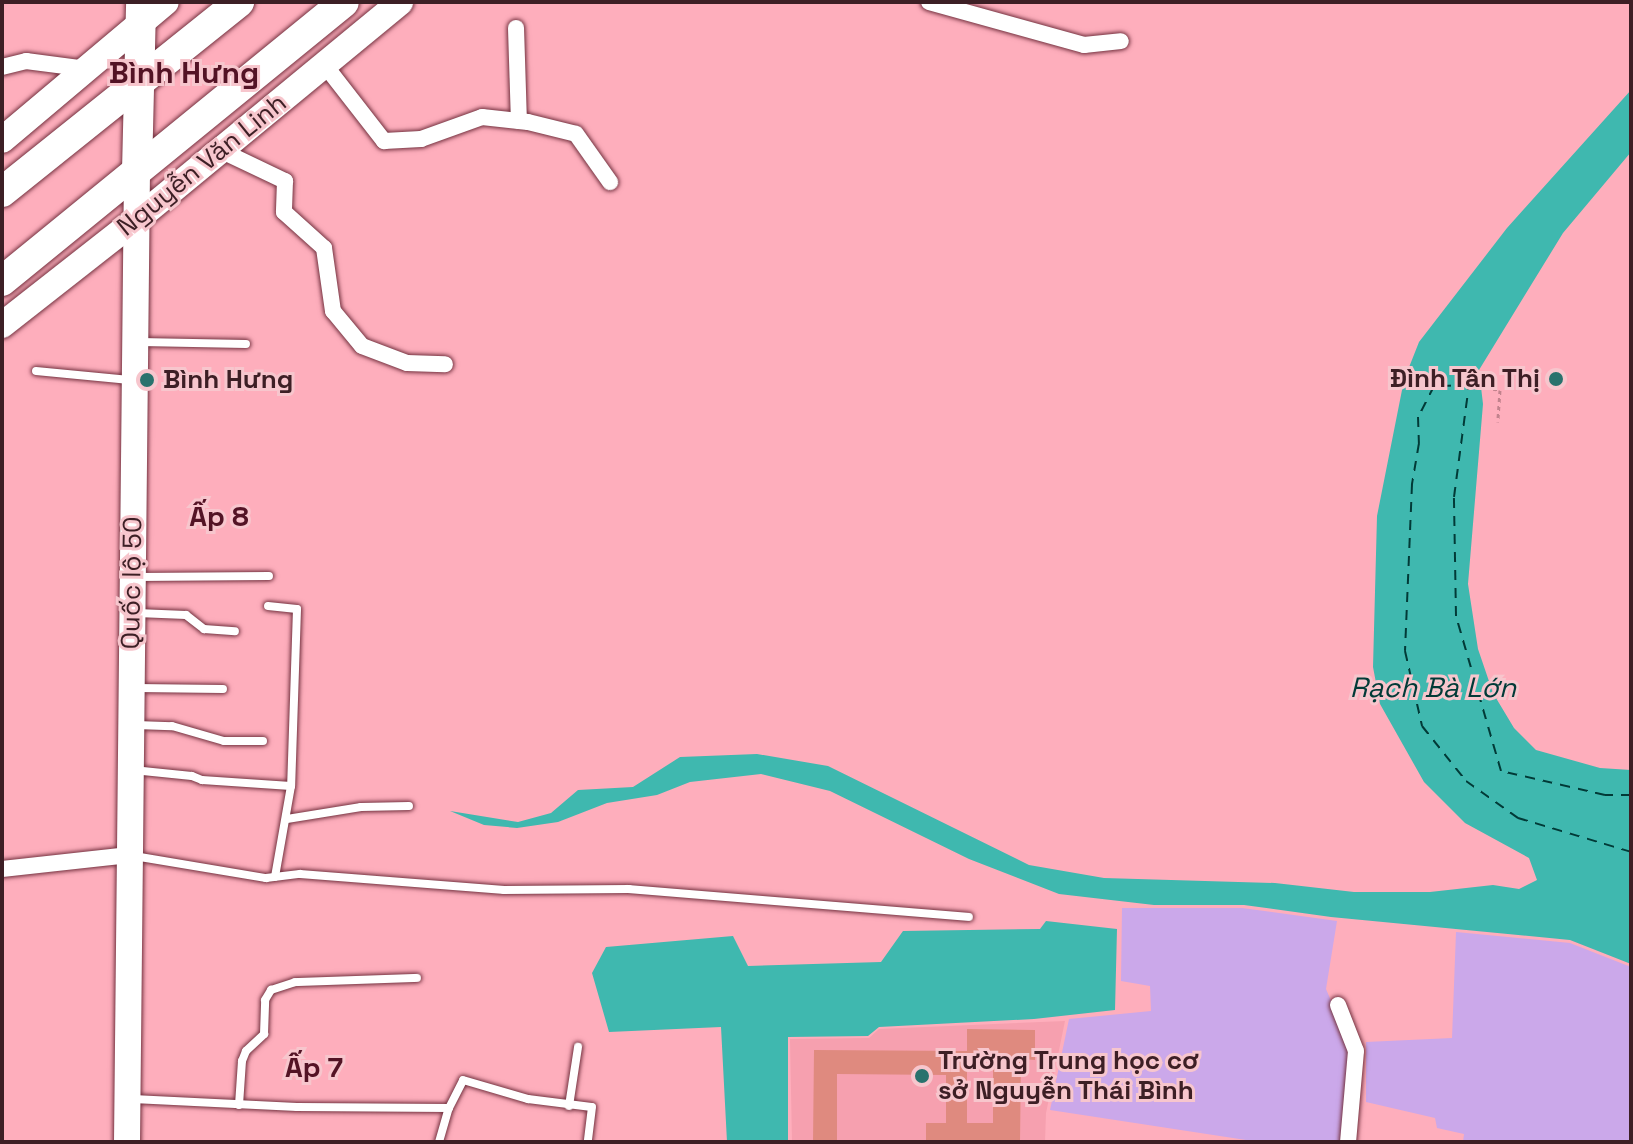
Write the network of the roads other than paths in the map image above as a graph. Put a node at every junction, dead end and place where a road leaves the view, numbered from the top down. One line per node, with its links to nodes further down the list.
1 (166, 2): 6 (main road)
2 (239, 2): 12 (highway)
3 (344, 2): 16 (highway, Nguyễn Văn Linh)
4 (400, 2): 9 (main road, Nguyễn Văn Linh)
5 (929, 2): 8 (street)
6 (141, 13): 11 (main road); 12 (highway, Quốc lộ 50)
7 (516, 28): 13 (street)
8 (1121, 41)
9 (324, 64): 13 (street); 15 (main road, Nguyễn Văn Linh)
10 (2, 67): 11 (street)
11 (89, 69): 14 (main road)
12 (139, 85): 16 (highway, Quốc lộ 50); 18 (highway)
13 (519, 121): 17 (street)
14 (2, 140)
15 (222, 151): 19 (main road, Nguyễn Văn Linh); 24 (street)
16 (137, 171): 19 (main road, Quốc lộ 50); 20 (highway, Nguyễn Văn Linh)
17 (610, 182)
18 (2, 192)
19 (136, 220): 21 (main road, Nguyễn Văn Linh); 22 (main road, Quốc lộ 50)
20 (2, 281)
21 (2, 325)
22 (135, 342): 23 (lane); 26 (main road, Quốc lộ 50)
23 (246, 344)
24 (445, 364)
25 (36, 371): 26 (lane)
26 (134, 381): 28 (main road, Quốc lộ 50)
27 (269, 576): 28 (lane)
28 (132, 577): 30 (main road, Quốc lộ 50)
29 (268, 606): 37 (lane)
30 (132, 613): 31 (lane); 32 (main road, Quốc lộ 50)
31 (235, 631)
32 (131, 688): 33 (lane); 34 (main road, Quốc lộ 50)
33 (223, 689)
34 (131, 725): 35 (lane); 36 (main road, Quốc lộ 50)
35 (263, 741)
36 (130, 770): 37 (lane); 40 (main road, Quốc lộ 50)
37 (291, 786): 39 (lane)
38 (409, 806): 39 (lane)
39 (287, 819): 42 (lane)
40 (129, 855): 41 (street); 42 (lane); 47 (main road, Quốc lộ 50)
41 (2, 869)
42 (275, 877): 43 (lane)
43 (969, 917)
44 (417, 978): 48 (lane)
45 (1338, 1005): 54 (street)
46 (578, 1047): 49 (lane)
47 (128, 1098): 48 (lane); 51 (main road, Quốc lộ 50)
48 (239, 1105): 50 (lane)
49 (569, 1106): 50 (lane); 53 (lane)
50 (449, 1108): 52 (lane)
51 (127, 1142)
52 (439, 1142)
53 (588, 1142)
54 (1348, 1142)

